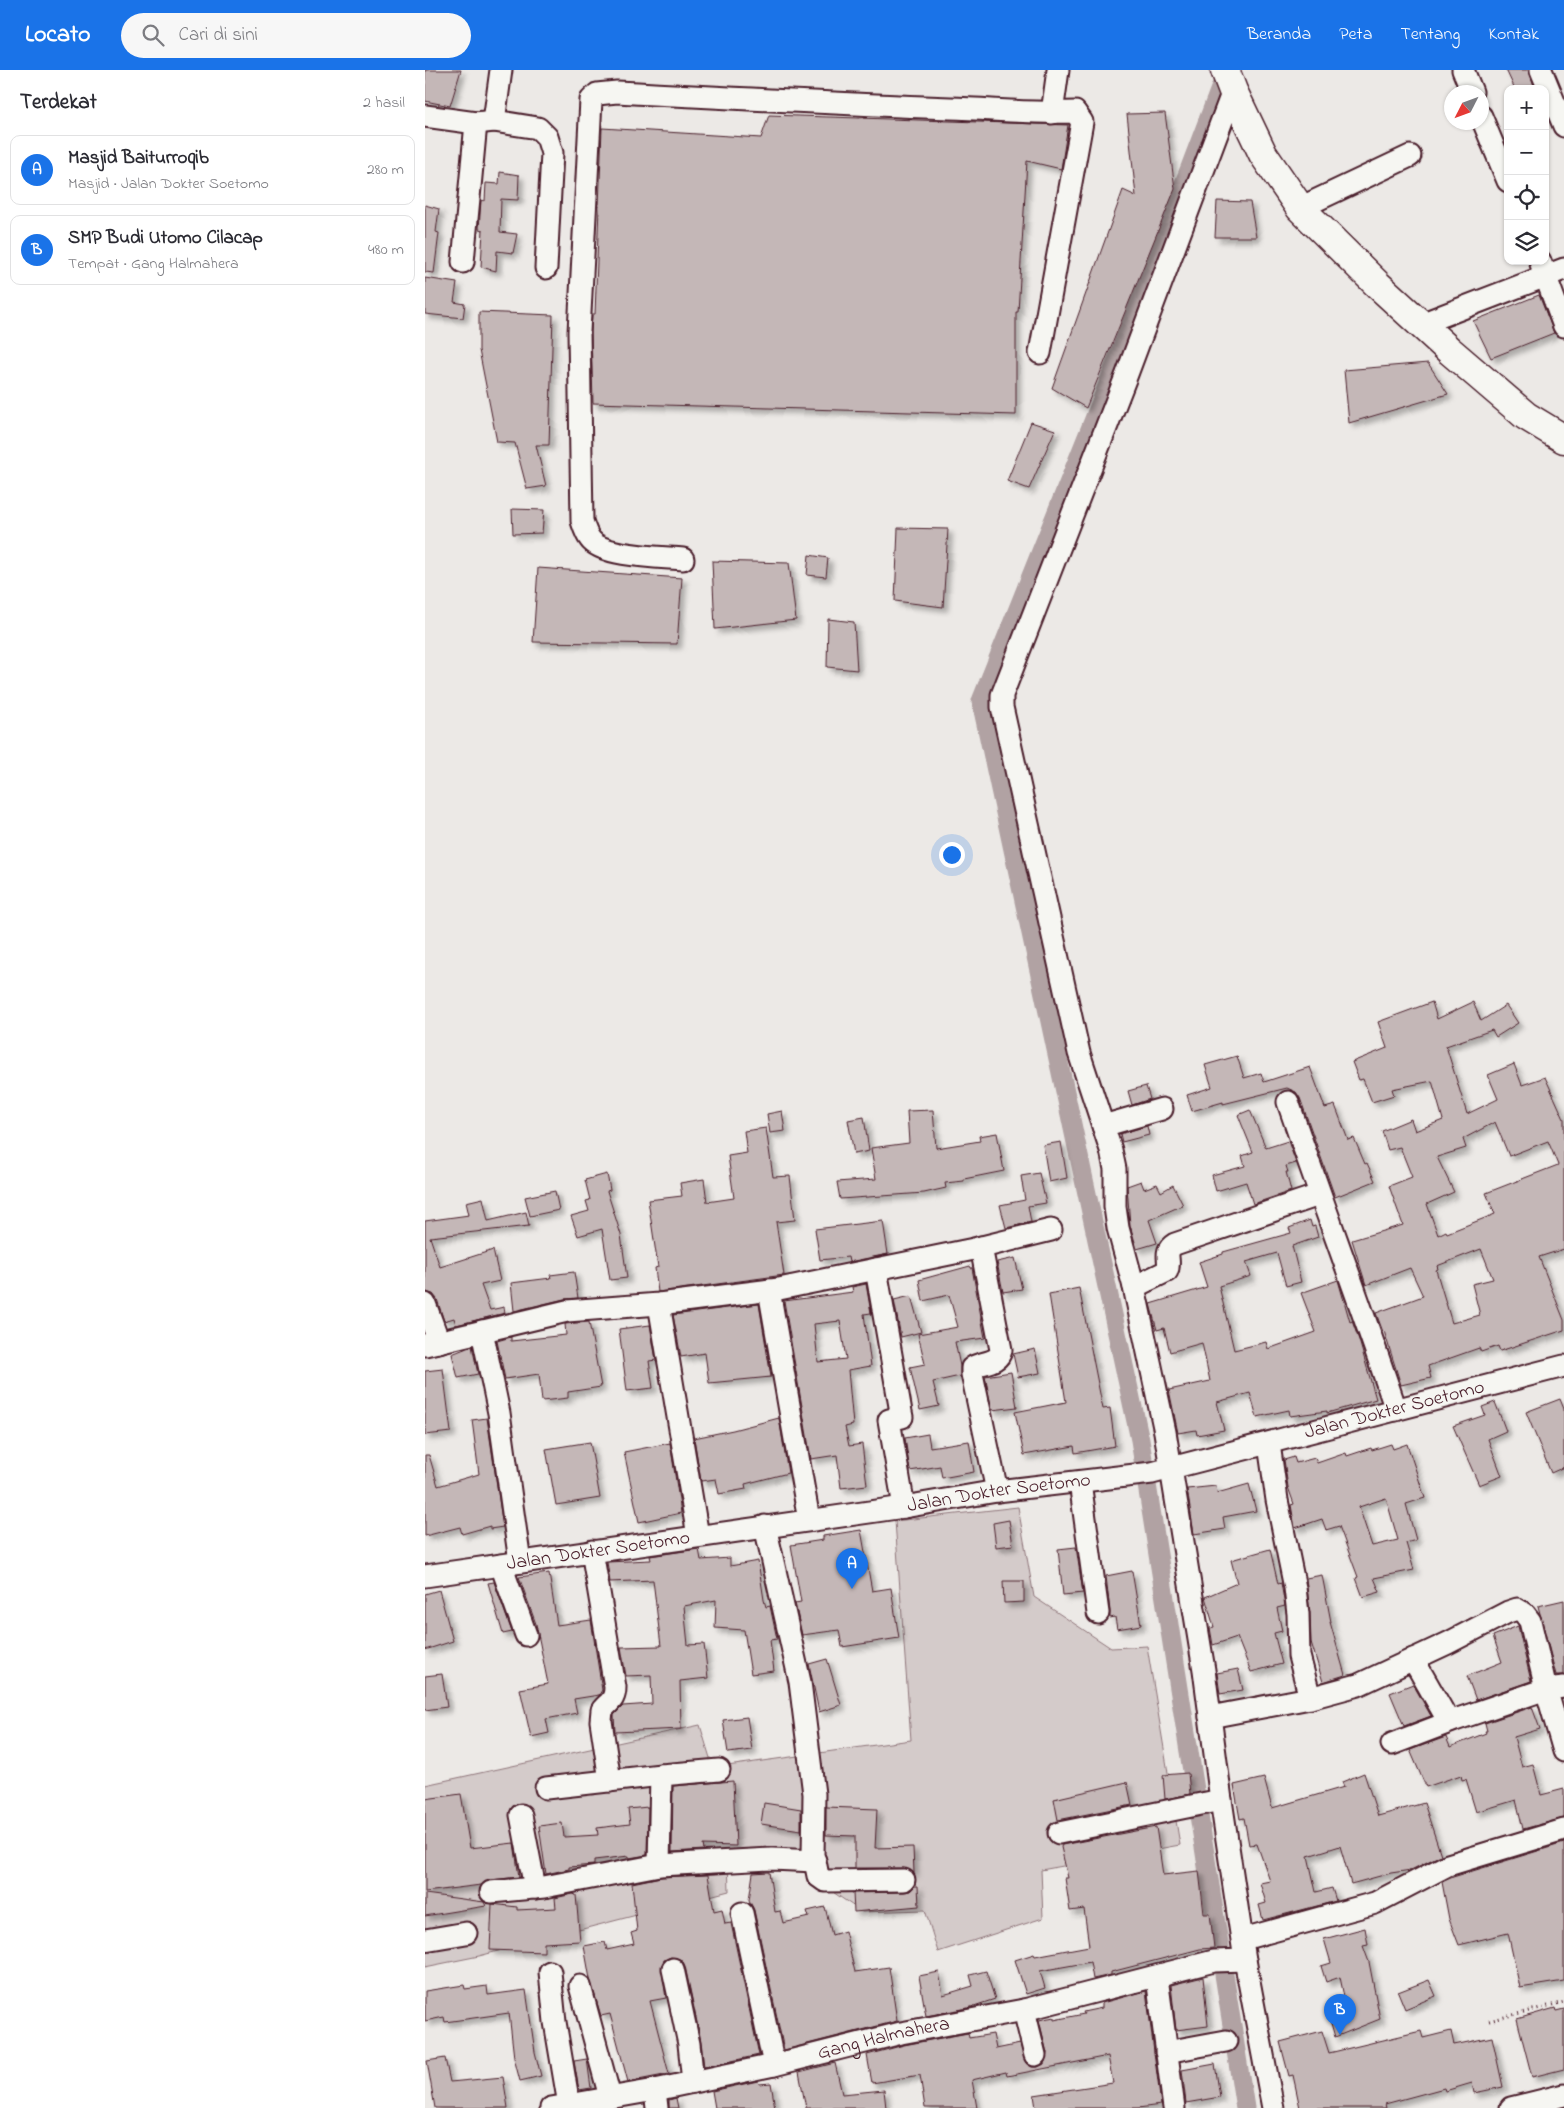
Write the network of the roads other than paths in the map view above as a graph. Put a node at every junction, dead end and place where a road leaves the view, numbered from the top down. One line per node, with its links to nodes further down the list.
1 (501, 70): 9 (street)
2 (1058, 70): 7 (street)
3 (1463, 70): 6 (street)
4 (1541, 70): 10 (street)
5 (1229, 80): 14 (highway); 25 (street)
6 (1469, 85)
7 (1052, 113): 20 (street); 22 (street)
8 (425, 116): 9 (street)
9 (485, 122): 15 (street); 16 (street)
10 (1564, 126)
11 (1487, 130): 13 (street)
12 (1410, 156): 14 (street)
13 (1506, 175)
14 (1300, 208): 18 (highway)
15 (463, 262)
16 (545, 268)
17 (1550, 269): 18 (street); 19 (street)
18 (1421, 324): 21 (highway)
19 (1564, 326)
20 (1040, 353)
21 (1564, 439)
22 (683, 559)
23 (1288, 1102): 26 (street)
24 (1162, 1109): 25 (street)
25 (1103, 1126): 30 (street)
26 (1319, 1195): 30 (street); 37 (street)
27 (1051, 1230): 28 (street)
28 (981, 1247): 29 (street); 41 (street)
29 (876, 1270): 31 (street); 42 (street)
30 (1134, 1287): 39 (street)
31 (769, 1290): 33 (street); 43 (street)
32 (425, 1304): 35 (street)
33 (659, 1304): 34 (street); 45 (street)
34 (482, 1331): 35 (street); 47 (street)
35 (432, 1344)
36 (1564, 1366): 37 (street, Jalan Dokter Soetomo)
37 (1396, 1410): 38 (street, Jalan Dokter Soetomo)
38 (1269, 1444): 39 (street, Jalan Dokter Soetomo); 53 (street)
39 (1161, 1471): 40 (street, Jalan Dokter Soetomo); 54 (street)
40 (1079, 1482): 41 (street, Jalan Dokter Soetomo); 49 (street)
41 (997, 1491): 42 (street, Jalan Dokter Soetomo)
42 (904, 1507): 43 (street, Jalan Dokter Soetomo)
43 (809, 1520): 44 (street, Jalan Dokter Soetomo)
44 (765, 1526): 45 (street, Jalan Dokter Soetomo); 66 (street)
45 (698, 1536): 46 (street, Jalan Dokter Soetomo)
46 (592, 1551): 47 (street, Jalan Dokter Soetomo); 60 (street)
47 (510, 1563): 48 (street, Jalan Dokter Soetomo); 50 (street)
48 (425, 1576)
49 (1098, 1613)
50 (527, 1635)
51 (1413, 1659): 52 (street); 53 (street); 55 (street)
52 (1555, 1688): 55 (street); 57 (street)
53 (1310, 1698): 54 (street)
54 (1210, 1717): 62 (street)
55 (1449, 1722): 56 (street)
56 (1392, 1744)
57 (1564, 1751)
58 (719, 1770): 59 (street)
59 (661, 1775): 60 (street); 67 (street)
60 (609, 1781): 61 (street)
61 (546, 1788)
62 (1208, 1803): 65 (street); 73 (street)
63 (521, 1815): 69 (street)
64 (1564, 1830): 73 (street)
65 (1059, 1833)
66 (815, 1861): 67 (street); 68 (street)
67 (659, 1865): 69 (street)
68 (904, 1880)
69 (535, 1888): 70 (street)
70 (491, 1892)
71 (742, 1914): 84 (street)
72 (466, 1933): 74 (street)
73 (1243, 1939): 75 (street)
74 (425, 1940)
75 (1231, 1960): 78 (street, Gang Halmahera); 91 (street)
76 (673, 1969): 85 (street)
77 (550, 1972): 89 (street)
78 (1157, 1977): 80 (street, Gang Halmahera); 82 (street)
79 (580, 1986): 87 (street)
80 (1024, 2010): 83 (street); 84 (street, Gang Halmahera)
81 (1226, 2041): 82 (street)
82 (1166, 2052): 90 (street)
83 (1035, 2054)
84 (774, 2065): 85 (street, Gang Halmahera)
85 (693, 2082): 88 (street, Gang Halmahera)
86 (1564, 2095): 92 (street)
87 (610, 2097): 88 (street, Gang Halmahera); 89 (street, Gang Halmahera)
88 (656, 2099)
89 (560, 2106)
90 (1174, 2108)
91 (1273, 2108)
92 (1511, 2108)

